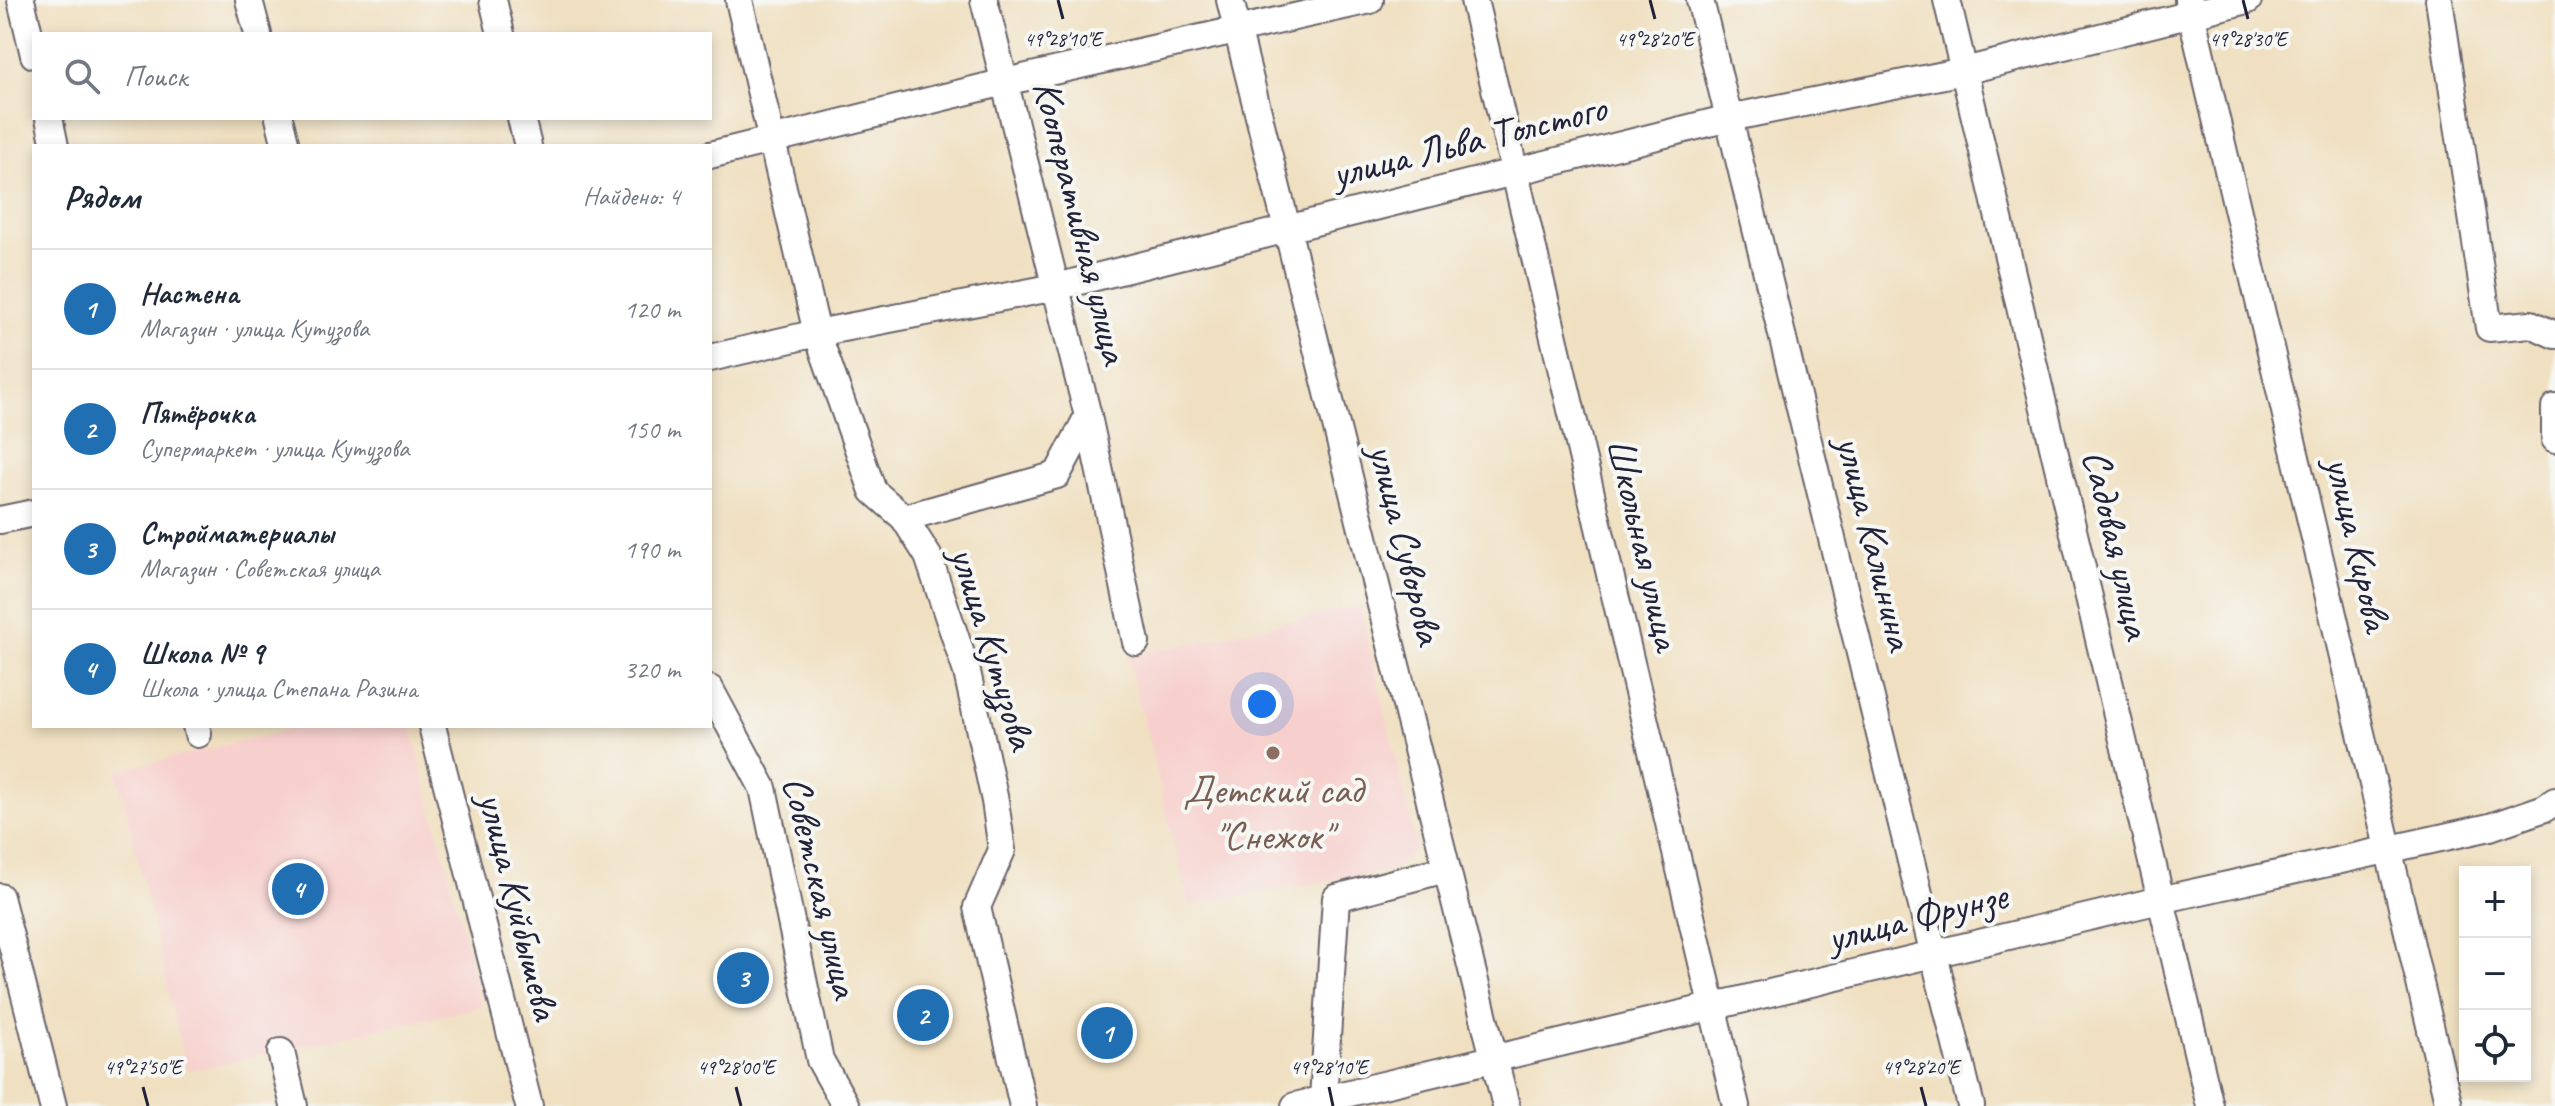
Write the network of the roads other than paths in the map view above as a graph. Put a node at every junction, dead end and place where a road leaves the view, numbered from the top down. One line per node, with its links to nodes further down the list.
1 (21, 0): 17 (street)
2 (249, 0): 15 (street)
3 (493, 0): 16 (street)
4 (739, 0): 24 (street, улица Кутузова)
5 (984, 0): 19 (street, Кооперативная улица)
6 (1230, 0): 14 (street, улица Суворова)
7 (1370, 0): 14 (street)
8 (1474, 0): 29 (street, Школьная улица)
9 (1700, 0): 20 (street, улица Калинина)
10 (1947, 0): 18 (street, Садовая улица)
11 (2248, 0): 13 (street, улица Льва Толстого)
12 (2439, 0): 33 (street)
13 (2190, 7): 18 (street, улица Льва Толстого); 45 (street, улица Кирова)
14 (1238, 31): 19 (street); 30 (street, улица Суворова)
15 (257, 32)
16 (501, 32)
17 (32, 47)
18 (1964, 71): 20 (street, улица Льва Толстого); 48 (street, Садовая улица)
19 (1005, 82): 24 (street); 31 (street, Кооперативная улица)
20 (1729, 118): 29 (street, улица Льва Толстого); 49 (street, улица Калинина)
21 (49, 120): 25 (street)
22 (280, 120): 26 (street)
23 (522, 120): 27 (street)
24 (773, 141): 28 (street); 32 (street, улица Кутузова)
25 (55, 144)
26 (286, 144)
27 (528, 144)
28 (712, 155)
29 (1515, 171): 30 (street, улица Льва Толстого); 50 (street, Школьная улица)
30 (1286, 229): 31 (street, улица Льва Толстого); 46 (street, улица Суворова)
31 (1056, 287): 32 (street, улица Льва Толстого); 36 (street, Кооперативная улица)
32 (817, 333): 34 (street, улица Льва Толстого); 39 (street, улица Кутузова)
33 (2555, 335)
34 (712, 358)
35 (2555, 407): 37 (street)
36 (1088, 416): 39 (street, Кооперативная улица); 41 (street, Кооперативная улица)
37 (2555, 439)
38 (32, 513): 40 (street)
39 (904, 518): 58 (street, улица Кутузова)
40 (0, 520)
41 (1136, 642)
42 (712, 693): 57 (street, Советская улица)
43 (433, 728): 56 (street, улица Куйбышева)
44 (2555, 801): 45 (street, улица Фрунзе)
45 (2389, 850): 48 (street, улица Фрунзе); 64 (street, улица Кирова)
46 (1446, 869): 52 (street, улица Суворова); 53 (street)
47 (0, 897): 54 (street)
48 (2160, 900): 49 (street, улица Фрунзе); 63 (street, Садовая улица)
49 (1935, 954): 50 (street, улица Фрунзе); 62 (street, улица Калинина)
50 (1712, 1007): 52 (street, улица Фрунзе); 61 (street, Школьная улица)
51 (281, 1052): 55 (street)
52 (1495, 1059): 53 (street, улица Фрунзе); 60 (street, улица Суворова)
53 (1323, 1099): 59 (street, улица Фрунзе)
54 (53, 1106)
55 (294, 1106)
56 (529, 1106)
57 (846, 1106)
58 (1023, 1106)
59 (1295, 1106)
60 (1506, 1106)
61 (1736, 1106)
62 (1971, 1106)
63 (2210, 1106)
64 (2449, 1106)

